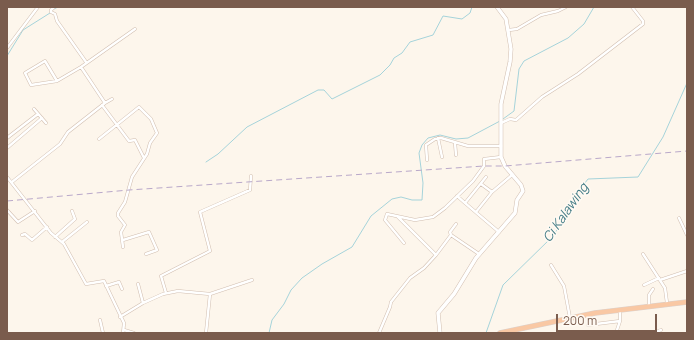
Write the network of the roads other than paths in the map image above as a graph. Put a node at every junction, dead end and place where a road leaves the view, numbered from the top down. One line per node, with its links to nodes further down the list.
1 (38, 7): 8 (street)
2 (54, 7): 9 (street)
3 (498, 7): 7 (street)
4 (566, 7): 7 (street)
5 (632, 7): 19 (street)
6 (135, 29): 9 (street)
7 (509, 30): 19 (street)
8 (7, 48)
9 (86, 62): 10 (street)
10 (81, 67): 11 (street); 13 (street)
11 (57, 81): 11 (street)
12 (112, 99): 13 (street)
13 (104, 104): 18 (street); 35 (street)
14 (34, 109): 15 (street)
15 (38, 114): 16 (street); 20 (street)
16 (42, 118): 17 (street); 25 (street)
17 (46, 123)
18 (117, 123): 22 (street); 29 (street); 29 (street)
19 (501, 123): 24 (street)
20 (7, 138)
21 (438, 138): 23 (street); 28 (street); 30 (street)
22 (99, 139)
23 (455, 143): 24 (street); 26 (street)
24 (501, 146): 27 (street)
25 (7, 148)
26 (456, 155)
27 (501, 156): 31 (street); 38 (street)
28 (442, 157)
29 (144, 158): 54 (street)
30 (428, 160)
31 (512, 175): 37 (street); 49 (street)
32 (251, 176): 71 (street)
33 (7, 177): 35 (street)
34 (486, 178): 36 (street)
35 (12, 182): 41 (street)
36 (481, 184): 37 (street); 39 (street)
37 (492, 192): 43 (street)
38 (457, 196): 39 (street); 44 (street)
39 (465, 203): 43 (street)
40 (7, 210): 41 (street)
41 (35, 211): 48 (street)
42 (72, 211): 53 (street)
43 (476, 212): 49 (street)
44 (397, 216): 56 (street); 61 (street)
45 (679, 218): 52 (street)
46 (87, 222): 55 (street)
47 (456, 224): 51 (street)
48 (47, 226): 50 (street); 53 (street)
49 (499, 232): 59 (street)
50 (22, 235)
51 (451, 235): 59 (street); 61 (street)
52 (687, 235)
53 (55, 237): 55 (street)
54 (123, 240): 57 (street); 58 (street)
55 (62, 242): 68 (street)
56 (404, 243)
57 (123, 248)
58 (146, 254)
59 (479, 254): 89 (street)
60 (643, 254): 64 (street)
61 (436, 255): 88 (street)
62 (551, 265): 79 (street)
63 (687, 271): 64 (street)
64 (660, 279): 67 (street); 75 (street)
65 (252, 280): 72 (street)
66 (138, 284): 74 (street)
67 (644, 285)
68 (106, 286): 69 (street); 78 (street)
69 (122, 289)
70 (653, 289): 76 (street)
71 (166, 293): 72 (street); 74 (street)
72 (210, 294): 87 (street)
73 (687, 302): 75 (highway)
74 (143, 303): 78 (street)
75 (667, 303): 76 (highway)
76 (649, 306): 77 (highway)
77 (620, 310): 79 (highway); 81 (street)
78 (120, 317): 84 (street)
79 (570, 318): 90 (highway)
80 (100, 320): 85 (street)
81 (620, 321): 82 (street); 91 (street)
82 (588, 325)
83 (661, 330): 92 (street)
84 (123, 332): 86 (street)
85 (103, 333)
86 (134, 333)
87 (206, 333)
88 (379, 333)
89 (440, 333)
90 (501, 333)
91 (616, 333)
92 (654, 333)

